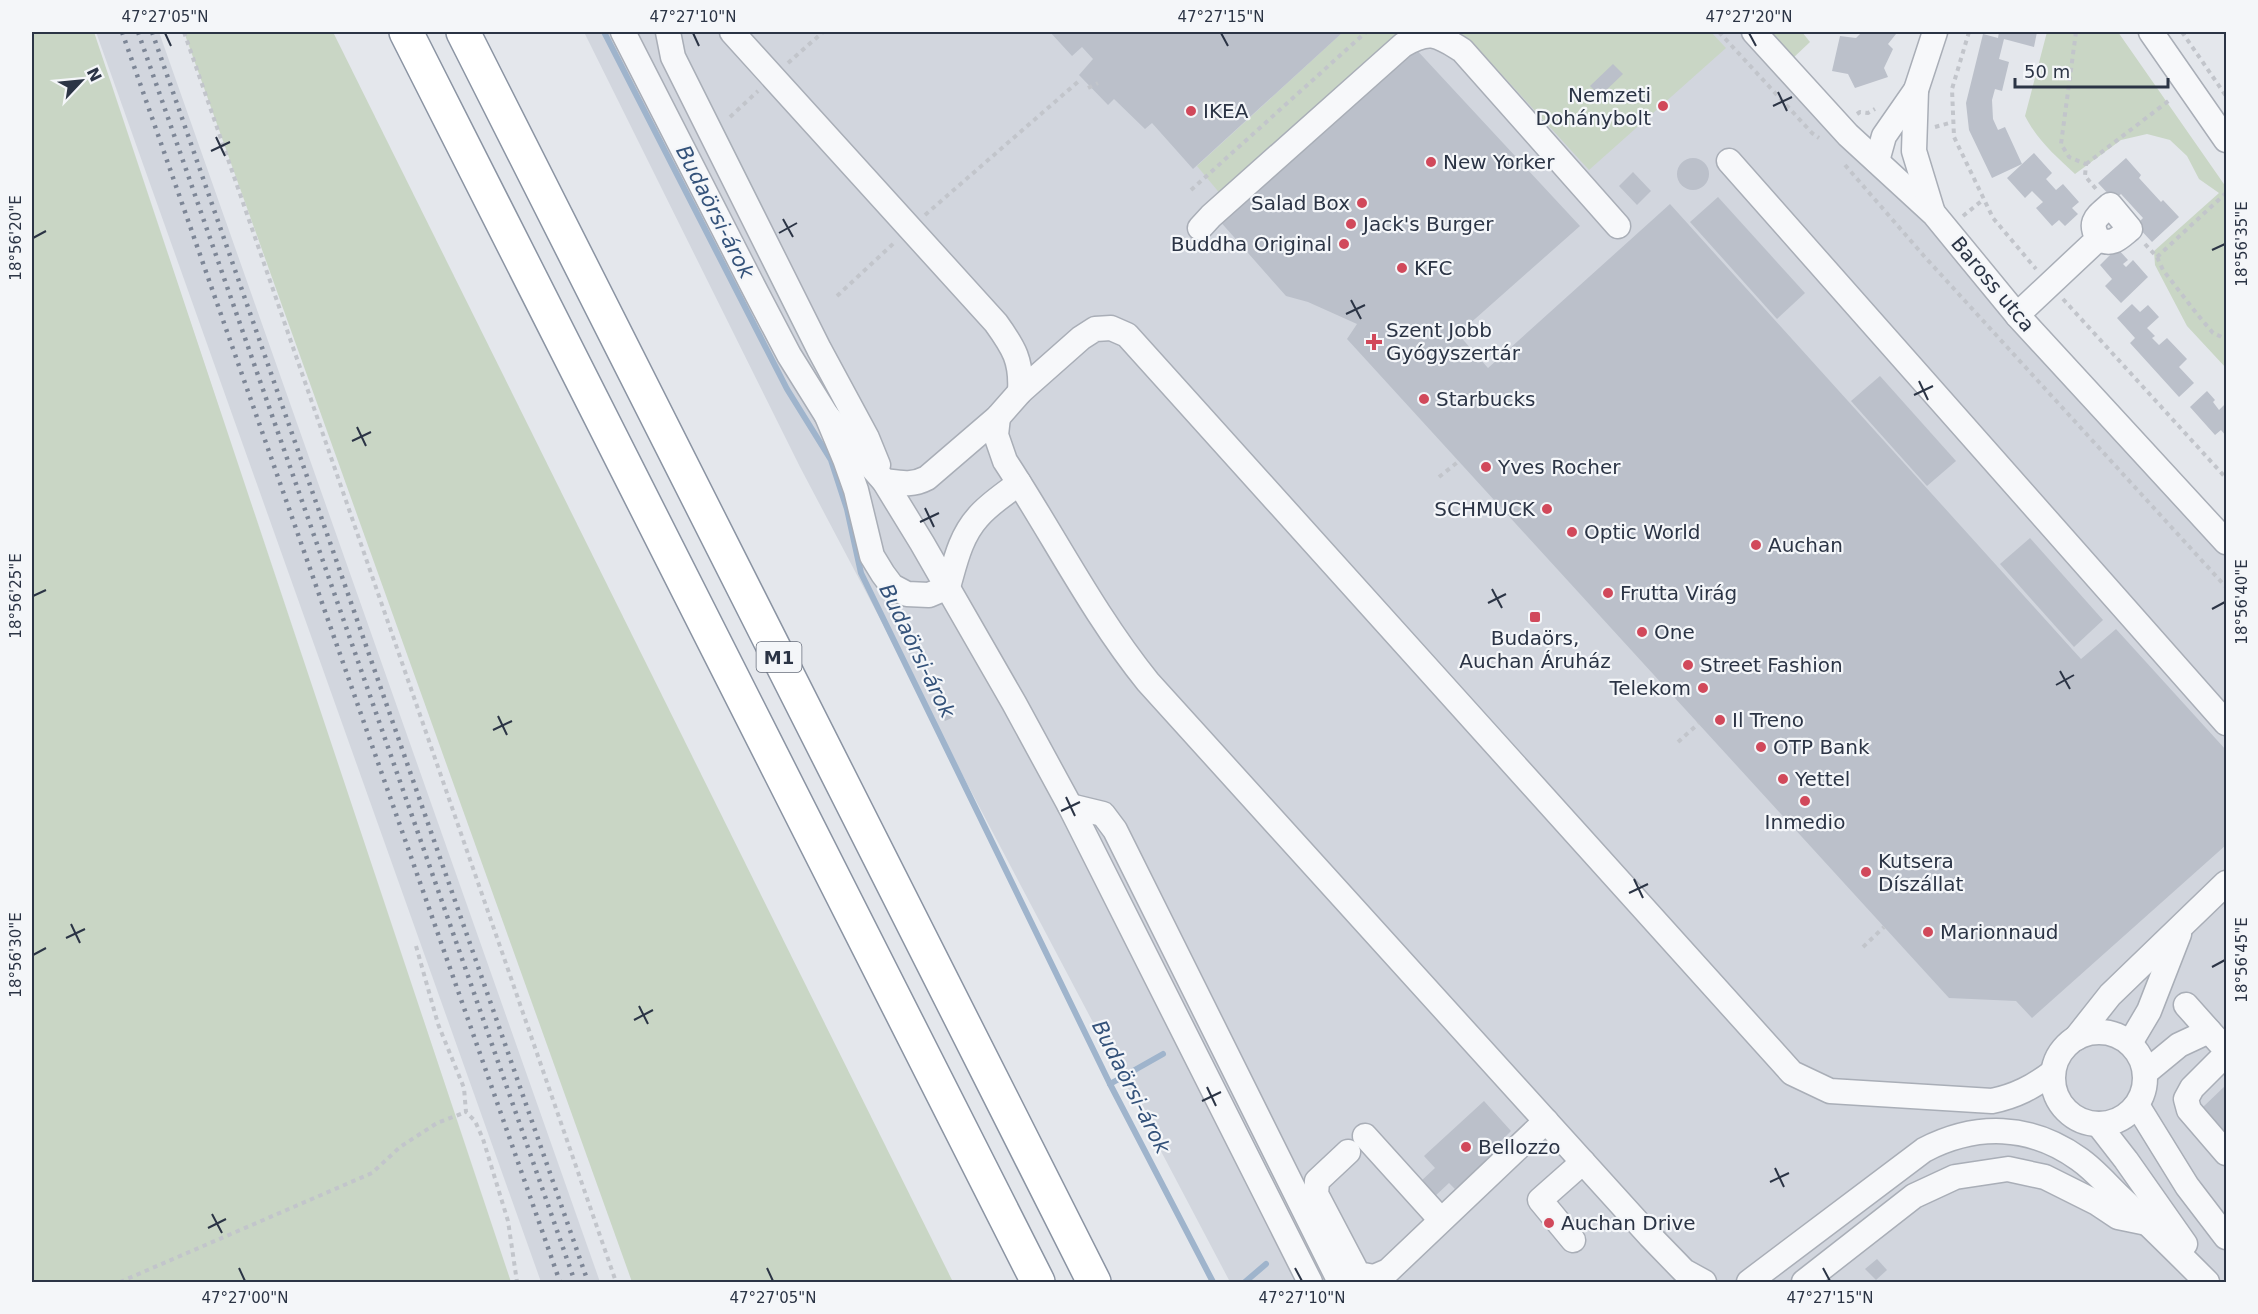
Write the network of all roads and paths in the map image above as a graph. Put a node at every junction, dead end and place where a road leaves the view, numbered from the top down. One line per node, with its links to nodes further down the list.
1 (184, 32): 84 (path)
2 (406, 32): 85 (highway, M1)
3 (463, 32): 86 (highway, M1)
4 (623, 32): 44 (street)
5 (668, 32): 48 (street)
6 (732, 32): 33 (street)
7 (1366, 32): 28 (path)
8 (1719, 32): 23 (path)
9 (1754, 32): 26 (street, Baross utca)
10 (1935, 32): 18 (street)
11 (2076, 32): 27 (path)
12 (2151, 32): 16 (street)
13 (2182, 32): 19 (path)
14 (1080, 80): 33 (path)
15 (1098, 83): 17 (path)
16 (2189, 86): 22 (street); 27 (path)
17 (1088, 88)
18 (1916, 90): 26 (street); 31 (street)
19 (2226, 96)
20 (1860, 112): 21 (path)
21 (1868, 113)
22 (2226, 140)
23 (1825, 143)
24 (1841, 160): 54 (path)
25 (1729, 161): 56 (street)
26 (1877, 161): 31 (street, Baross utca)
27 (2086, 164): 30 (path)
28 (1191, 190)
29 (2226, 193): 37 (path)
30 (2110, 206): 35 (street); 36 (street)
31 (1934, 214): 39 (street, Baross utca)
32 (1618, 226): 34 (street)
33 (910, 228): 38 (path); 41 (street)
34 (1200, 228)
35 (2130, 229): 36 (street); 37 (path)
36 (2098, 239): 39 (street)
37 (2157, 257): 40 (path)
38 (837, 296)
39 (2017, 315): 52 (street, Baross utca)
40 (2226, 339)
41 (1013, 348): 42 (street); 43 (street)
42 (1064, 353): 43 (street); 69 (street)
43 (1020, 392): 45 (street)
44 (827, 416): 48 (street); 53 (street)
45 (998, 417): 48 (street); 49 (street)
46 (1459, 460): 47 (path)
47 (1439, 477)
48 (884, 481): 53 (street)
49 (1019, 483): 50 (street); 51 (street)
50 (982, 512): 51 (street); 53 (street)
51 (1044, 525): 73 (street)
52 (2226, 542)
53 (948, 587): 58 (street)
54 (2226, 587)
55 (1699, 723): 57 (path)
56 (2226, 723)
57 (1678, 742)
58 (1070, 806): 87 (street); 88 (street)
59 (2226, 883): 60 (street)
60 (2182, 926): 66 (street); 67 (street)
61 (1884, 927): 63 (path)
62 (416, 946): 72 (path)
63 (1863, 947)
64 (2186, 1005): 65 (street)
65 (2210, 1031): 68 (street); 70 (street)
66 (2076, 1038): 67 (street); 69 (street)
67 (2130, 1043): 70 (street)
68 (2226, 1052): 75 (street)
69 (2053, 1072): 74 (street)
70 (2145, 1073): 71 (street)
71 (2137, 1105): 74 (street); 79 (street)
72 (466, 1112): 82 (path); 83 (path)
73 (1546, 1121): 76 (street); 77 (street)
74 (2098, 1124): 91 (street)
75 (2226, 1153)
76 (1583, 1162): 80 (street); 89 (street)
77 (1441, 1220): 77 (street)
78 (2149, 1224): 81 (street); 90 (street); 91 (street)
79 (2226, 1237)
80 (1573, 1240)
81 (1817, 1279)
82 (120, 1282)
83 (517, 1282)
84 (616, 1282)
85 (1038, 1282)
86 (1094, 1282)
87 (1310, 1282)
88 (1340, 1282)
89 (1704, 1282)
90 (1749, 1282)
91 (2210, 1282)

